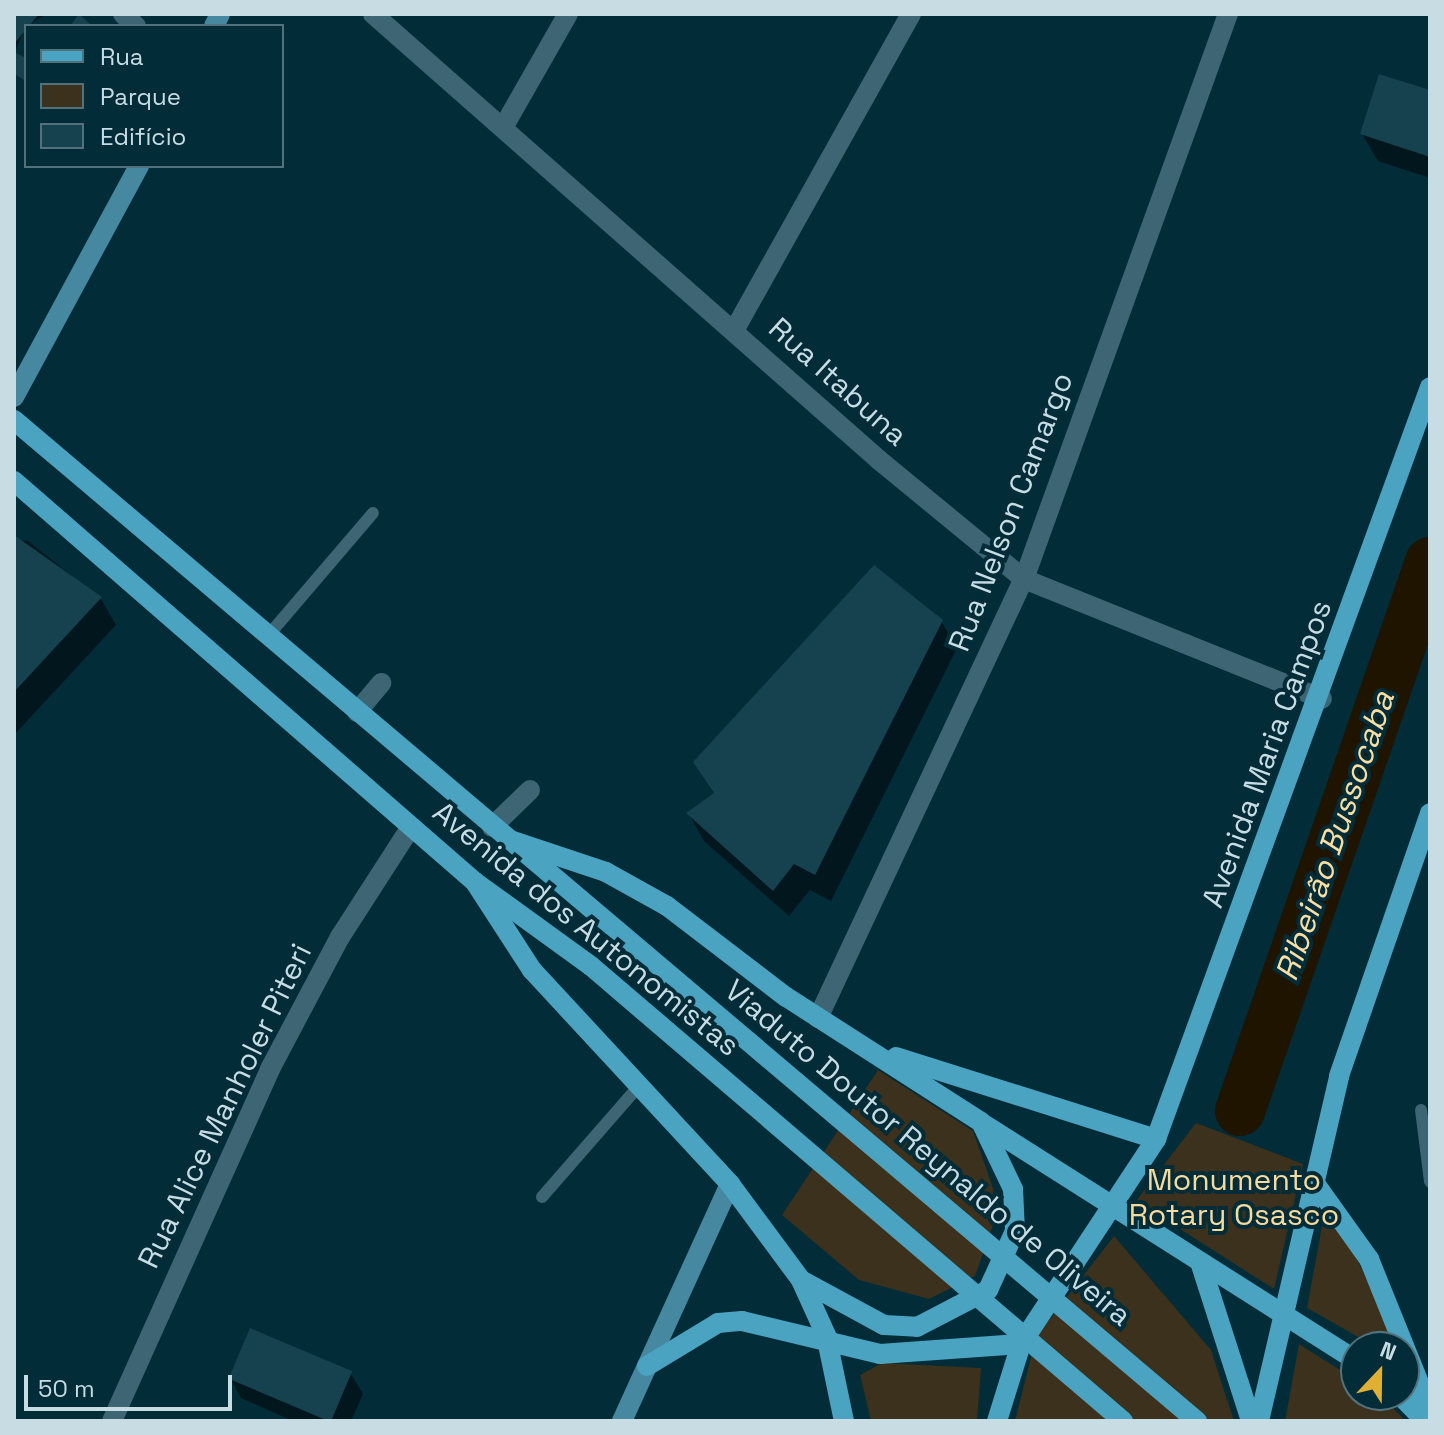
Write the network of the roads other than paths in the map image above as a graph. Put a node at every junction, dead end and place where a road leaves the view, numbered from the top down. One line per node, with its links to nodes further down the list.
1 (373, 14): 5 (street, Rua Itabuna)
2 (568, 14): 5 (street)
3 (911, 14): 7 (street)
4 (1228, 14): 13 (street, Rua Nelson Camargo)
5 (504, 126): 7 (street, Rua Itabuna)
6 (138, 168): 9 (main road)
7 (735, 329): 13 (street, Rua Itabuna)
8 (1430, 387): 16 (main road, Avenida Maria Campos)
9 (14, 397)
10 (14, 420): 14 (main road, Avenida dos Autonomistas)
11 (14, 481): 20 (main road, Avenida dos Autonomistas)
12 (373, 513): 14 (lane)
13 (1024, 579): 16 (street, Rua Itabuna); 24 (street, Rua Nelson Camargo)
14 (267, 637): 17 (main road, Avenida dos Autonomistas)
15 (381, 683): 17 (street)
16 (1322, 699): 29 (main road, Avenida Maria Campos)
17 (357, 712): 21 (main road, Avenida dos Autonomistas)
18 (530, 790): 21 (street)
19 (1430, 813): 31 (main road)
20 (411, 827): 22 (main road, Avenida dos Autonomistas); 43 (street, Rua Alice Manholer Piteri)
21 (500, 833): 23 (main road, Avenida dos Autonomistas); 24 (main road)
22 (475, 882): 26 (main road); 47 (main road, Avenida dos Autonomistas)
23 (620, 932): 48 (main road, Viaduto Doutor Reynaldo de Oliveira)
24 (818, 1018): 25 (main road)
25 (874, 1050): 28 (main road); 29 (main road)
26 (639, 1086): 32 (main road); 33 (lane)
27 (1421, 1110): 30 (lane)
28 (981, 1122): 34 (main road); 36 (main road)
29 (1156, 1139): 34 (main road, Avenida Maria Campos)
30 (1430, 1181)
31 (1314, 1182): 37 (main road); 42 (main road)
32 (730, 1184): 36 (main road); 41 (main road)
33 (542, 1197)
34 (1111, 1207): 35 (main road); 39 (main road, Avenida Maria Campos)
35 (1201, 1265): 37 (main road); 49 (main road)
36 (801, 1280): 38 (main road)
37 (1287, 1320): 40 (main road); 50 (main road)
38 (826, 1335): 39 (main road); 41 (main road); 45 (main road)
39 (1021, 1344): 46 (main road, Avenida Maria Campos)
40 (1340, 1351)
41 (647, 1366): 44 (main road)
42 (1430, 1410)
43 (112, 1421)
44 (622, 1421)
45 (844, 1421)
46 (997, 1421)
47 (1123, 1421)
48 (1197, 1421)
49 (1251, 1421)
50 (1259, 1421)

